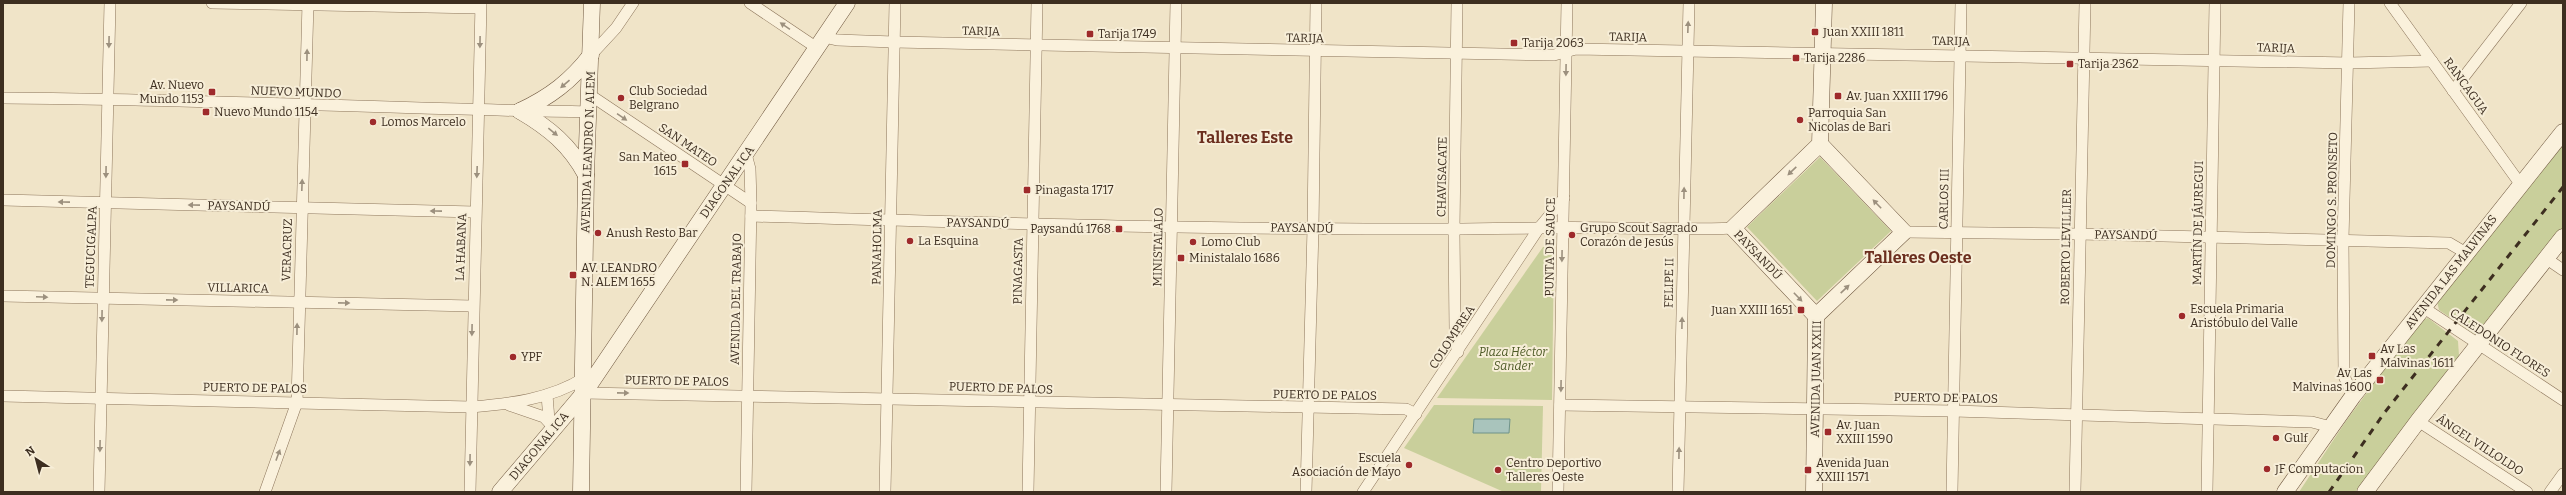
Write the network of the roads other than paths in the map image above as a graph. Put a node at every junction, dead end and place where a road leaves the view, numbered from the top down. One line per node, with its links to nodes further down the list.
1 (110, 3): 41 (street, TEGUCIGALPA, one-way to 41)
2 (212, 3): 21 (street)
3 (592, 3): 32 (main road, AVENIDA LEANDRO N. ALEM)
4 (633, 3): 32 (street)
5 (750, 3): 24 (street, one-way to 5)
6 (847, 3): 24 (main road, DIAGONAL ICA)
7 (895, 3): 23 (street, PANAHOLMA)
8 (1037, 3): 25 (street, PINAGASTA)
9 (1176, 3): 26 (street, MINISTALALO)
10 (1316, 3): 27 (street)
11 (1457, 3): 31 (street, CHAVISACATE)
12 (1567, 3): 28 (street, PUNTA DE SAUCE)
13 (1689, 3): 29 (street, FELIPE II, one-way to 13)
14 (1824, 3): 30 (main road)
15 (1961, 3): 33 (street, CARLOS III)
16 (2084, 3): 34 (street, ROBERTO LEVILLIER)
17 (2215, 3): 35 (street, MARTÍN DE JÁUREGUI)
18 (2349, 3): 37 (street, DOMINGO S. PRONSETO)
19 (2390, 3): 36 (street, RANCAGUA)
20 (2522, 3): 38 (street)
21 (308, 5): 22 (street); 42 (street, VERACRUZ, one-way to 21)
22 (480, 5): 43 (street, LA HABANA, one-way to 43)
23 (894, 42): 24 (street, TARIJA); 25 (street, TARIJA); 59 (street, PANAHOLMA)
24 (821, 43): 48 (main road, DIAGONAL ICA)
25 (1036, 45): 26 (street, TARIJA); 60 (street, PINAGASTA)
26 (1175, 49): 27 (street, TARIJA); 61 (street, MINISTALALO)
27 (1315, 51): 31 (street, TARIJA); 63 (street)
28 (1566, 52): 29 (street, TARIJA); 31 (street, TARIJA); 52 (street, PUNTA DE SAUCE, one-way to 52)
29 (1687, 52): 30 (street, TARIJA); 67 (street, FELIPE II, one-way to 29)
30 (1823, 52): 33 (street, TARIJA); 47 (main road)
31 (1456, 53): 66 (street, CHAVISACATE)
32 (591, 54): 39 (main road, AVENIDA LEANDRO N. ALEM); 44 (main road, one-way to 44)
33 (1960, 54): 34 (street, TARIJA); 69 (street, CARLOS III)
34 (2083, 56): 35 (street, TARIJA); 70 (street, ROBERTO LEVILLIER)
35 (2214, 59): 37 (street, TARIJA); 71 (street, MARTÍN DE JÁUREGUI)
36 (2432, 61): 37 (street, TARIJA); 38 (street, RANCAGUA)
37 (2349, 63): 73 (street, DOMINGO S. PRONSETO)
38 (2453, 91): 50 (street, RANCAGUA)
39 (590, 95): 45 (main road, AVENIDA LEANDRO N. ALEM); 51 (street, SAN MATEO, one-way to 51)
40 (3, 98): 41 (street, NUEVO MUNDO)
41 (108, 99): 42 (street, NUEVO MUNDO); 54 (street, TEGUCIGALPA, one-way to 54)
42 (306, 105): 43 (street, NUEVO MUNDO); 56 (street, VERACRUZ, one-way to 42)
43 (479, 111): 44 (street, NUEVO MUNDO); 57 (street, LA HABANA, one-way to 57)
44 (520, 111): 45 (street, NUEVO MUNDO); 49 (main road, one-way to 49)
45 (589, 112): 49 (main road, AVENIDA LEANDRO N. ALEM)
46 (2563, 132): 50 (main road, AVENIDA LAS MALVINAS)
47 (1820, 144): 65 (main road, one-way to 65); 68 (main road, one-way to 47)
48 (746, 154): 51 (main road, DIAGONAL ICA); 55 (street, AVENIDA DEL TRABAJO)
49 (586, 175): 85 (main road, AVENIDA LEANDRO N. ALEM)
50 (2521, 185): 74 (main road, AVENIDA LAS MALVINAS)
51 (724, 186): 55 (street, SAN MATEO); 85 (main road, DIAGONAL ICA)
52 (1564, 198): 62 (street, PUNTA DE SAUCE); 64 (street, COLOMPREA)
53 (3, 200): 54 (street, PAYSANDÚ, one-way to 53)
54 (106, 203): 56 (street, PAYSANDÚ, one-way to 54); 78 (street, TEGUCIGALPA)
55 (751, 203): 58 (street, AVENIDA DEL TRABAJO)
56 (301, 208): 57 (street, PAYSANDÚ, one-way to 56); 79 (street, VERACRUZ)
57 (475, 212): 80 (street, LA HABANA)
58 (751, 216): 59 (street, PAYSANDÚ); 87 (street, AVENIDA DEL TRABAJO)
59 (891, 220): 60 (street, PAYSANDÚ); 91 (street, PANAHOLMA)
60 (1032, 224): 61 (street, PAYSANDÚ); 94 (street, PINAGASTA)
61 (1171, 226): 63 (street, PAYSANDÚ); 96 (street, MINISTALALO)
62 (1563, 227): 64 (street, PAYSANDÚ); 67 (street, PAYSANDÚ); 97 (street, PUNTA DE SAUCE, one-way to 97)
63 (1313, 228): 66 (street, PAYSANDÚ); 99 (street)
64 (1539, 228): 66 (street, PAYSANDÚ); 84 (street, COLOMPREA)
65 (1733, 228): 67 (street, PAYSANDÚ); 82 (main road, PAYSANDÚ, one-way to 82)
66 (1454, 230): 84 (street, CHAVISACATE)
67 (1684, 230): 100 (street, FELIPE II, one-way to 67)
68 (1904, 232): 69 (street, PAYSANDÚ); 82 (main road, AVENIDA JUAN XXIII, one-way to 68)
69 (1956, 234): 70 (street, PAYSANDÚ); 102 (street, CARLOS III)
70 (2080, 234): 71 (street, PAYSANDÚ); 104 (street, ROBERTO LEVILLIER)
71 (2211, 237): 73 (street, PAYSANDÚ); 105 (street, MARTÍN DE JÁUREGUI)
72 (2563, 237): 75 (main road)
73 (2343, 239): 74 (street, PAYSANDÚ); 89 (street, DOMINGO S. PRONSETO)
74 (2466, 253): 81 (main road, AVENIDA LAS MALVINAS)
75 (2547, 259): 76 (street); 83 (main road)
76 (2563, 270)
77 (3, 296): 78 (street, VILLARICA, one-way to 78)
78 (103, 299): 79 (street, VILLARICA, one-way to 79); 90 (street, TEGUCIGALPA, one-way to 90)
79 (298, 302): 80 (street, VILLARICA, one-way to 80); 93 (street, VERACRUZ, one-way to 79)
80 (473, 306): 98 (street, LA HABANA, one-way to 98)
81 (2424, 308): 83 (street, CALEDONIO FLORES); 89 (main road, AVENIDA LAS MALVINAS)
82 (1816, 316): 101 (main road, AVENIDA JUAN XXIII)
83 (2478, 344): 92 (street, CALEDONIO FLORES); 106 (main road)
84 (1458, 352): 103 (street, COLOMPREA)
85 (584, 385): 86 (street, PUERTO DE PALOS); 87 (street, PUERTO DE PALOS, one-way to 87); 107 (main road, DIAGONAL ICA); 114 (main road, AVENIDA LEANDRO N. ALEM)
86 (547, 395): 95 (street, PUERTO DE PALOS); 107 (street)
87 (747, 395): 91 (street, PUERTO DE PALOS); 115 (street, AVENIDA DEL TRABAJO)
88 (3, 396): 90 (street, PUERTO DE PALOS)
89 (2353, 396): 108 (main road, AVENIDA LAS MALVINAS)
90 (101, 398): 93 (street, PUERTO DE PALOS); 110 (street, TEGUCIGALPA, one-way to 110)
91 (887, 398): 94 (street, PUERTO DE PALOS); 116 (street, PANAHOLMA)
92 (2563, 400)
93 (297, 402): 98 (street, PUERTO DE PALOS); 111 (street, VERACRUZ, one-way to 93)
94 (1028, 402): 96 (street, PUERTO DE PALOS); 117 (street, PINAGASTA)
95 (506, 404): 98 (street, PUERTO DE PALOS); 107 (street, PUERTO DE PALOS)
96 (1168, 405): 99 (street, PUERTO DE PALOS); 118 (street, MINISTALALO)
97 (1560, 405): 100 (street, PUERTO DE PALOS); 121 (street, PUNTA DE SAUCE)
98 (471, 407): 112 (street, LA HABANA, one-way to 112)
99 (1307, 408): 103 (street, PUERTO DE PALOS); 119 (street)
100 (1680, 408): 101 (street, PUERTO DE PALOS); 122 (street, FELIPE II, one-way to 100)
101 (1815, 409): 102 (street, PUERTO DE PALOS); 123 (main road, AVENIDA JUAN XXIII)
102 (1954, 411): 104 (street, PUERTO DE PALOS); 124 (street, CARLOS III)
103 (1416, 414): 120 (street, COLOMPREA)
104 (2076, 415): 105 (street, PUERTO DE PALOS); 125 (street, ROBERTO LEVILLIER)
105 (2208, 419): 108 (street, PUERTO DE PALOS); 126 (street, MARTÍN DE JÁUREGUI)
106 (2418, 420): 128 (main road); 129 (street, ÁNGEL VILLOLDO)
107 (551, 424): 113 (main road, DIAGONAL ICA)
108 (2331, 427): 127 (main road, AVENIDA LAS MALVINAS)
109 (2563, 474): 130 (street)
110 (99, 492)
111 (265, 492)
112 (470, 492)
113 (500, 492)
114 (581, 492)
115 (746, 492)
116 (885, 492)
117 (1028, 492)
118 (1166, 492)
119 (1306, 492)
120 (1363, 492)
121 (1558, 492)
122 (1678, 492)
123 (1814, 492)
124 (1952, 492)
125 (2076, 492)
126 (2207, 492)
127 (2285, 492)
128 (2365, 492)
129 (2527, 492)
130 (2550, 492)

